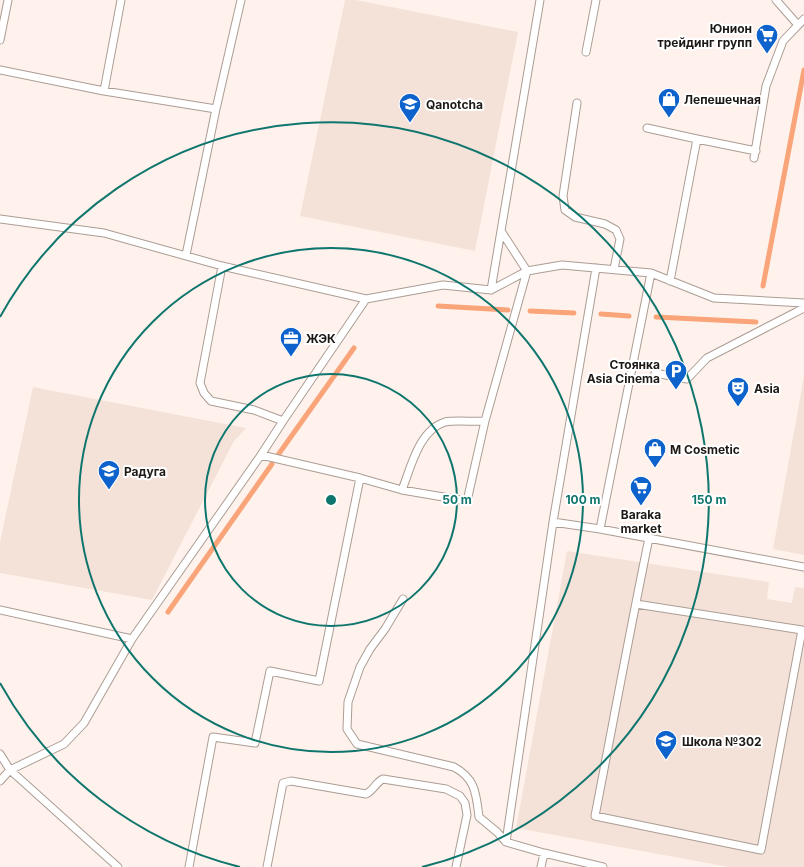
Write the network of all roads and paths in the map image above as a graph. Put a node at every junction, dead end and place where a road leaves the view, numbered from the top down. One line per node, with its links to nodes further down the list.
1 (8, 0): 9 (lane)
2 (122, 0): 12 (lane)
3 (241, 0): 14 (lane)
4 (540, 0): 18 (lane)
5 (596, 0): 10 (lane)
6 (776, 0): 8 (lane)
7 (804, 19): 8 (lane)
8 (798, 25): 16 (lane)
9 (0, 40)
10 (586, 52)
11 (0, 70): 12 (lane)
12 (104, 91): 14 (lane)
13 (577, 103): 22 (lane)
14 (216, 109): 19 (lane)
15 (647, 128): 16 (lane)
16 (697, 140): 25 (lane)
17 (0, 219): 19 (lane)
18 (501, 231): 23 (lane); 26 (lane)
19 (186, 255): 20 (lane)
20 (222, 266): 27 (lane); 31 (lane)
21 (596, 268): 22 (lane); 23 (lane); 36 (lane)
22 (614, 269): 24 (lane)
23 (526, 271): 26 (lane); 32 (lane)
24 (651, 273): 25 (lane); 37 (lane)
25 (670, 281): 28 (lane)
26 (491, 290): 27 (lane)
27 (366, 299): 31 (lane)
28 (804, 303)
29 (804, 308): 30 (lane)
30 (655, 373)
31 (283, 421): 33 (lane)
32 (485, 421): 35 (lane); 35 (lane)
33 (261, 456): 34 (lane); 43 (lane)
34 (360, 478): 35 (lane); 52 (lane)
35 (402, 490)
36 (553, 522): 37 (lane); 49 (lane)
37 (600, 529): 38 (lane)
38 (649, 538): 39 (lane); 41 (lane)
39 (804, 566)
40 (403, 598): 48 (lane)
41 (636, 604): 41 (lane)
42 (0, 610): 43 (lane)
43 (132, 639): 45 (lane)
44 (0, 754): 45 (lane)
45 (10, 770): 46 (lane); 51 (lane)
46 (0, 781)
47 (466, 815): 48 (lane); 53 (lane); 54 (lane)
48 (479, 817): 49 (lane)
49 (506, 842): 50 (lane)
50 (544, 854): 55 (lane); 56 (lane)
51 (118, 867)
52 (189, 867)
53 (266, 867)
54 (456, 867)
55 (541, 867)
56 (603, 867)

